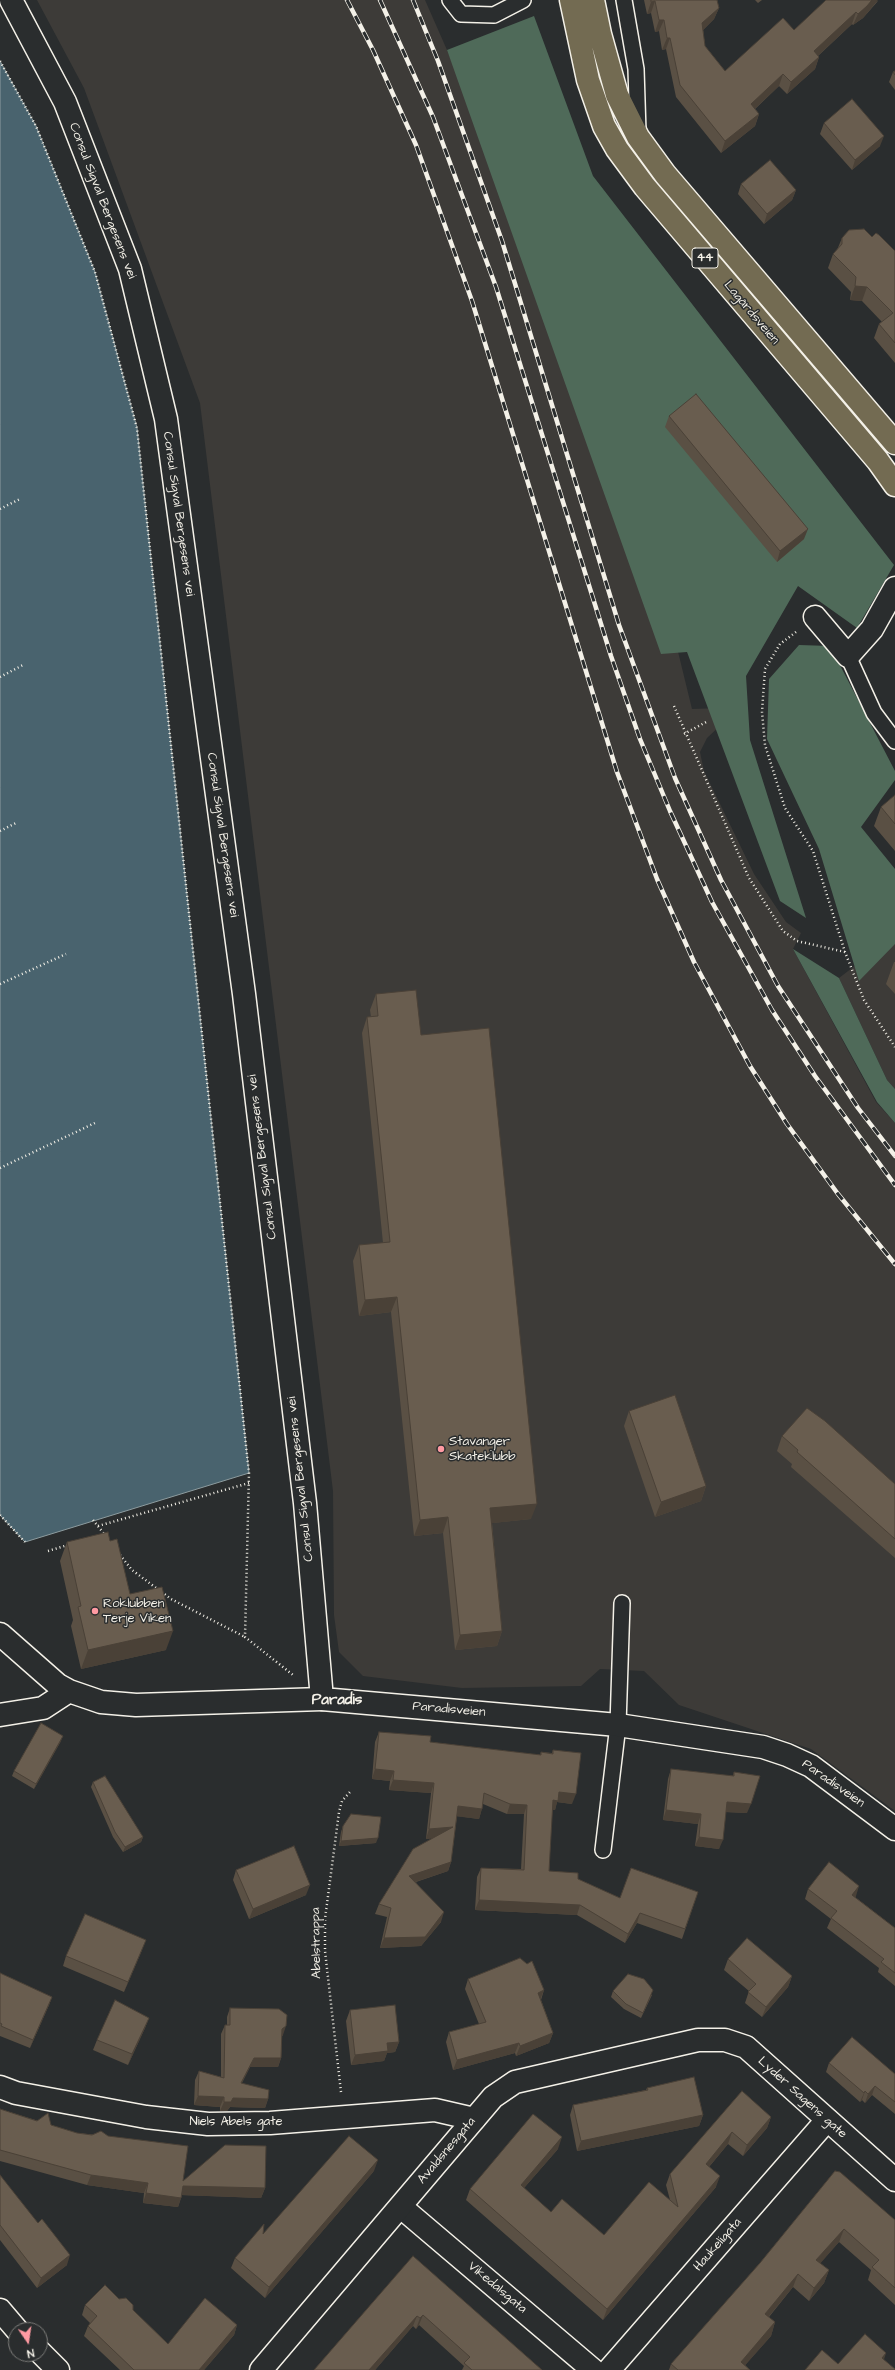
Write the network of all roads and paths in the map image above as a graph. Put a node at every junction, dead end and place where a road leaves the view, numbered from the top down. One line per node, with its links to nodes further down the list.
1 (11, 0): 47 (street, Consul Sigval Bergesens vei)
2 (450, 0): 3 (lane)
3 (523, 0)
4 (571, 0): 10 (main road, Lagårdsveien / 44)
5 (594, 0): 8 (main road, Lagårdsveien / 44)
6 (624, 0): 8 (lane)
7 (0, 60): 32 (path)
8 (638, 137): 9 (main road, Lagårdsveien / 44)
9 (895, 443)
10 (895, 485)
11 (20, 499): 12 (path)
12 (0, 509)
13 (895, 588): 16 (street)
14 (895, 611): 16 (street)
15 (815, 617): 17 (street); 26 (path)
16 (872, 629): 17 (street)
17 (848, 656): 23 (lane)
18 (24, 665): 19 (path)
19 (0, 677)
20 (674, 706): 22 (path)
21 (708, 721): 22 (path)
22 (684, 734): 26 (path)
23 (895, 741)
24 (16, 823): 25 (path)
25 (0, 831)
26 (845, 952): 29 (path)
27 (66, 954): 28 (path)
28 (0, 984)
29 (895, 1047)
30 (97, 1122): 31 (path)
31 (0, 1168)
32 (249, 1483): 35 (path); 45 (path)
33 (0, 1515): 39 (path)
34 (94, 1520): 35 (path)
35 (98, 1526): 36 (path)
36 (105, 1535): 37 (path); 38 (path)
37 (98, 1537)
38 (110, 1541)
39 (26, 1542)
40 (69, 1545): 41 (path)
41 (48, 1551)
42 (119, 1553): 45 (path)
43 (622, 1603): 49 (lane)
44 (0, 1634): 46 (street, Paradisveien)
45 (245, 1637): 47 (path)
46 (69, 1691): 47 (street, Paradisveien); 48 (street)
47 (322, 1698): 49 (street, Paradisveien)
48 (0, 1715)
49 (618, 1725): 51 (street, Paradisveien); 52 (lane)
50 (350, 1792): 55 (path, Abelstrappa)
51 (895, 1829)
52 (603, 1850)
53 (698, 2040): 56 (street, Avaldsnesgata); 57 (street, Lyder Sagens gate)
54 (0, 2087): 56 (street, Niels Abels gate)
55 (341, 2097)
56 (474, 2119): 59 (street, Avaldsnesgata)
57 (826, 2120): 58 (street, Lyder Sagens gate); 66 (street, Haukeligata)
58 (895, 2180)
59 (400, 2207): 64 (street, Avaldsnesgata); 65 (street, Vikedalsgata)
60 (0, 2310): 61 (street)
61 (10, 2322)
62 (48, 2360): 63 (street)
63 (58, 2370)
64 (261, 2370)
65 (593, 2370)
66 (609, 2370)

